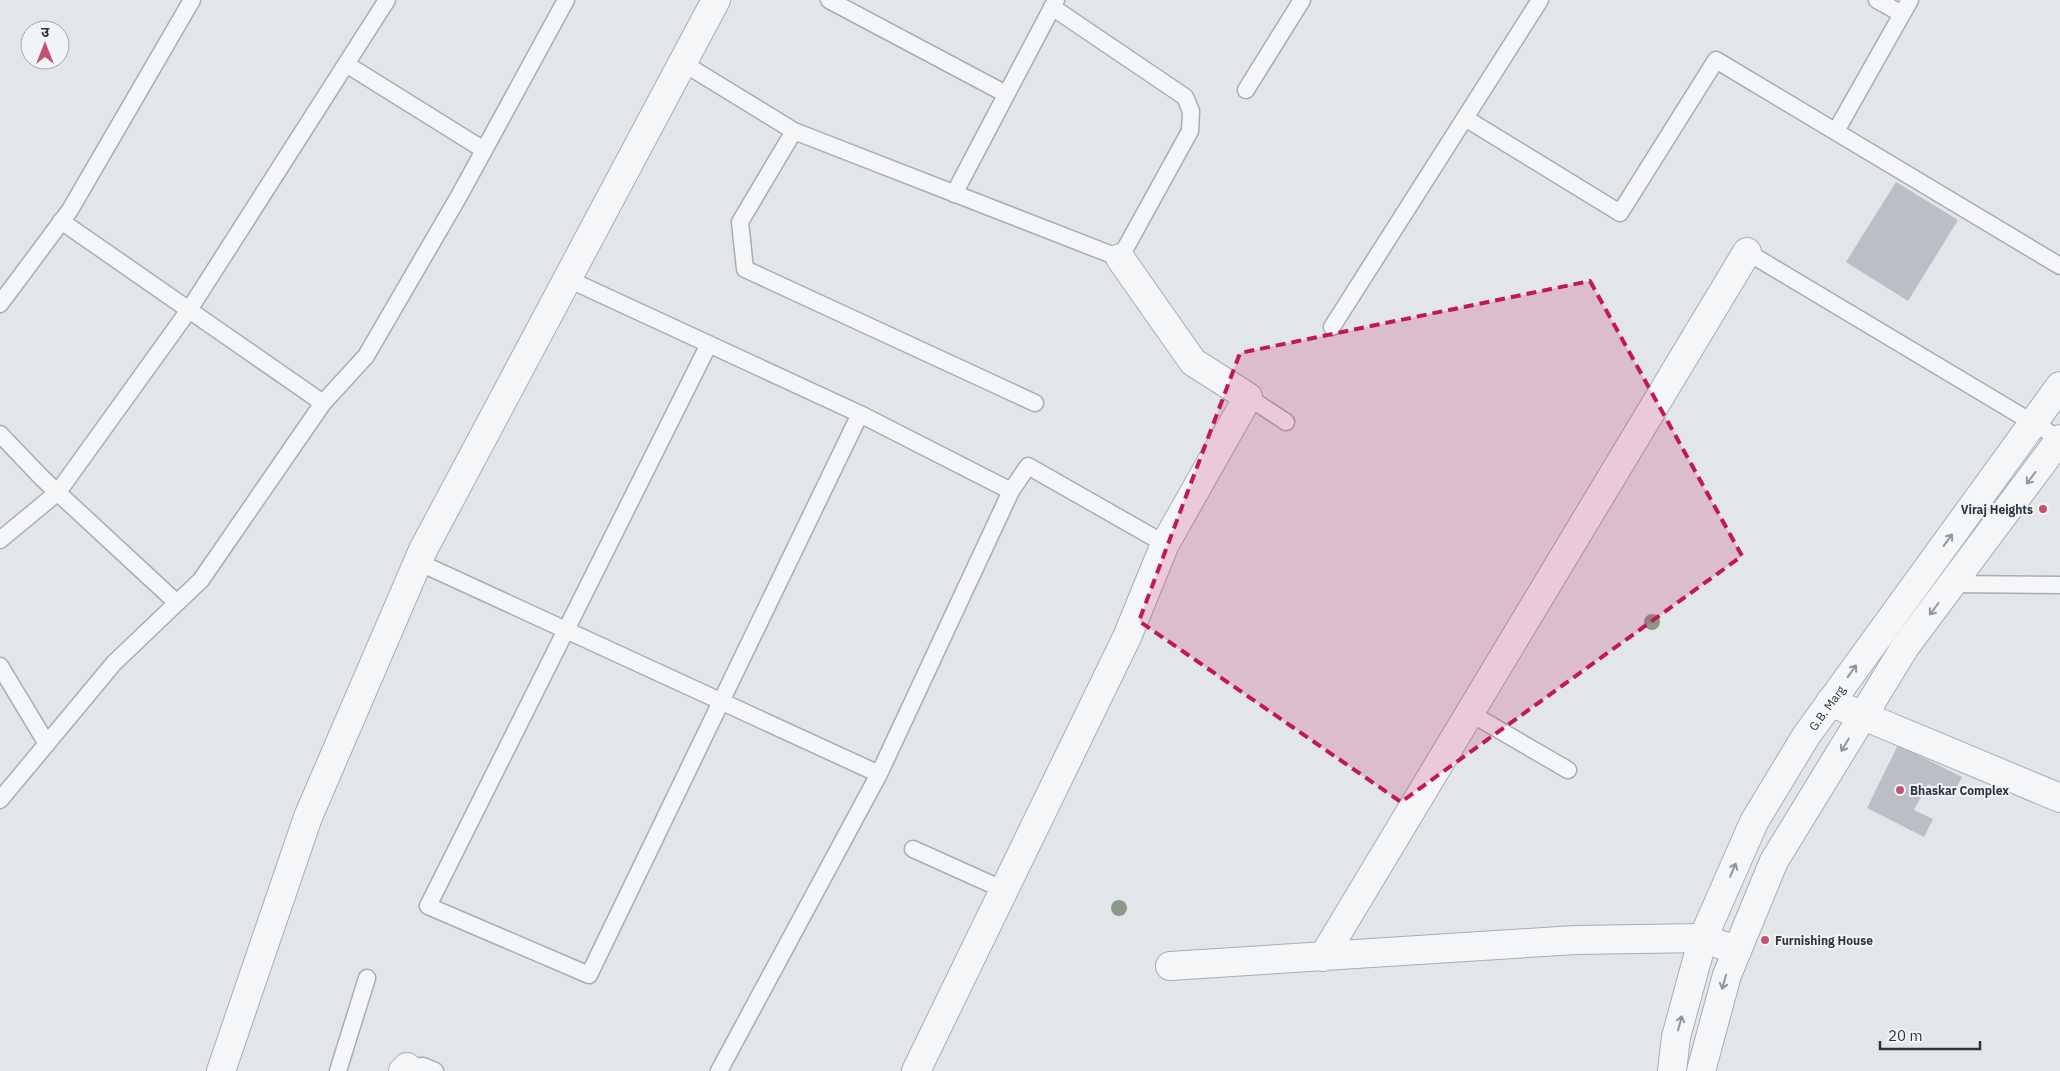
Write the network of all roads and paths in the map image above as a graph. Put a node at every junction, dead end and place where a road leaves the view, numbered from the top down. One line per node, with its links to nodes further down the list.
1 (192, 0): 20 (lane)
2 (387, 0): 12 (lane)
3 (566, 0): 18 (lane)
4 (716, 0): 11 (street)
5 (829, 0): 14 (lane)
6 (1302, 0): 13 (lane)
7 (1540, 0): 15 (lane)
8 (1877, 0): 10 (lane)
9 (1054, 3): 14 (lane); 22 (lane)
10 (1906, 7): 17 (lane)
11 (683, 63): 16 (lane); 24 (street)
12 (346, 64): 18 (lane); 26 (lane)
13 (1246, 90)
14 (1006, 94): 19 (lane)
15 (1465, 118): 17 (lane); 27 (lane)
16 (794, 131): 19 (lane); 32 (lane)
17 (1836, 131): 23 (lane)
18 (484, 150): 31 (lane)
19 (954, 194): 22 (lane)
20 (61, 221): 25 (lane); 26 (lane)
21 (1747, 252): 35 (lane); 50 (street)
22 (1120, 258): 30 (street)
23 (2060, 266)
24 (568, 279): 28 (lane); 42 (street)
25 (0, 304)
26 (189, 310): 31 (lane); 39 (lane)
27 (1332, 327)
28 (709, 344): 33 (lane); 46 (lane)
29 (2060, 386): 35 (street, G.B. Marg)
30 (1248, 397): 34 (lane); 41 (street)
31 (323, 403): 45 (lane)
32 (1035, 403)
33 (860, 414): 38 (lane); 48 (lane)
34 (1286, 422)
35 (2033, 423): 37 (lane); 49 (street, G.B. Marg, one-way to 35)
36 (0, 434): 39 (lane)
37 (2060, 439): 43 (street, one-way to 43)
38 (1011, 491): 41 (lane); 54 (lane)
39 (58, 492): 40 (lane); 45 (lane)
40 (0, 540)
41 (1165, 544): 58 (street)
42 (418, 562): 46 (lane); 65 (street)
43 (1952, 584): 44 (lane); 51 (street, one-way to 51)
44 (2060, 585)
45 (177, 603): 52 (lane)
46 (566, 630): 48 (lane); 48 (lane)
47 (0, 666): 52 (lane)
48 (721, 701): 54 (lane)
49 (1830, 702): 51 (street); 59 (street, G.B. Marg, one-way to 49)
50 (1470, 713): 53 (lane); 61 (street)
51 (1863, 715): 55 (street); 60 (street, one-way to 60)
52 (47, 744): 56 (lane)
53 (1568, 770)
54 (879, 774): 68 (lane)
55 (2060, 798)
56 (0, 800)
57 (913, 849): 58 (lane)
58 (1004, 890): 69 (street)
59 (1703, 938): 60 (street); 61 (street); 70 (street, G.B. Marg, one-way to 59)
60 (1736, 951): 71 (street, one-way to 71)
61 (1323, 957): 62 (street)
62 (1170, 966)
63 (367, 978): 66 (lane)
64 (405, 1069): 67 (lane)
65 (221, 1071)
66 (338, 1071)
67 (434, 1071)
68 (719, 1071)
69 (916, 1071)
70 (1672, 1071)
71 (1701, 1071)

